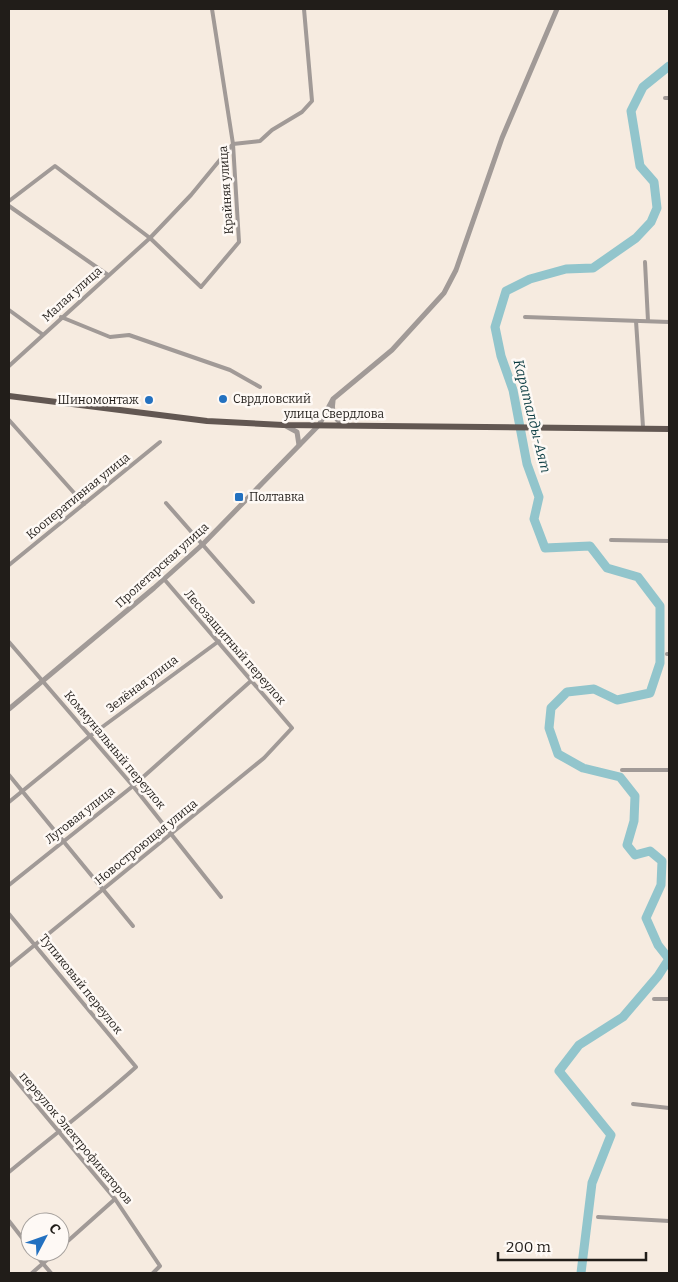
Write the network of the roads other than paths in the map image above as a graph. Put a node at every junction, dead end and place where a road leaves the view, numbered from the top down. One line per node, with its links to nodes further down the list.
1 (212, 9): 4 (street, Крайняя улица)
2 (304, 9): 4 (street)
3 (557, 9): 20 (street)
4 (233, 144): 7 (street, Малая улица); 7 (street, Крайняя улица)
5 (9, 201): 7 (street)
6 (9, 206): 9 (street)
7 (150, 238): 9 (street, Малая улица)
8 (645, 262): 14 (street)
9 (108, 275): 11 (street, Малая улица)
10 (9, 310): 16 (street)
11 (61, 317): 16 (street, Малая улица); 18 (street)
12 (525, 317): 13 (street)
13 (636, 321): 14 (street); 25 (street)
14 (648, 321): 15 (street)
15 (669, 322)
16 (42, 334): 17 (street, Малая улица)
17 (9, 366)
18 (260, 387)
19 (9, 396): 23 (main road, улица Свердлова)
20 (333, 399): 22 (street, Пролетарская улица); 24 (street)
21 (9, 420): 30 (street)
22 (319, 425): 23 (main road, улица Свердлова); 24 (main road, улица Свердлова); 28 (street, Пролетарская улица)
23 (283, 426): 28 (street)
24 (350, 426): 25 (main road, улица Свердлова)
25 (643, 427): 26 (main road, улица Свердлова)
26 (669, 429)
27 (160, 442): 30 (street, Кооперативная улица)
28 (298, 447): 33 (street, Пролетарская улица)
29 (166, 503): 33 (street)
30 (84, 504): 34 (street, Кооперативная улица)
31 (611, 540): 32 (street)
32 (669, 540)
33 (203, 544): 35 (street, Пролетарская улица); 36 (street)
34 (9, 565)
35 (164, 579): 37 (street, Лесозащитный переулок); 39 (street, Пролетарская улица)
36 (252, 602)
37 (219, 641): 40 (street, Лесозащитный переулок); 43 (street, Зелёная улица)
38 (9, 642): 39 (street, Коммунальный переулок)
39 (43, 680): 41 (street, Пролетарская улица); 43 (street, Коммунальный переулок)
40 (252, 680): 42 (street, Лесозащитный переулок); 47 (street, Луговая улица)
41 (9, 709)
42 (292, 728): 50 (street, Новостроющая улица)
43 (90, 736): 47 (street, Коммунальный переулок); 48 (street, Зелёная улица)
44 (622, 770): 45 (street)
45 (669, 770)
46 (9, 775): 48 (street)
47 (133, 786): 50 (street, Коммунальный переулок); 51 (street, Луговая улица)
48 (22, 791): 49 (street, Зелёная улица); 51 (street)
49 (9, 802)
50 (171, 834): 53 (street, Новостроющая улица); 54 (street, Коммунальный переулок)
51 (62, 841): 52 (street, Луговая улица); 53 (street)
52 (9, 885)
53 (103, 890): 56 (street); 57 (street, Новостроющая улица)
54 (221, 898)
55 (9, 914): 57 (street, Тупиковый переулок)
56 (132, 926)
57 (35, 943): 58 (street, Новостроющая улица); 64 (street, Тупиковый переулок)
58 (9, 966)
59 (654, 999): 60 (street)
60 (669, 999)
61 (9, 1072): 64 (street, переулок Электрофикаторов)
62 (633, 1104): 63 (street)
63 (669, 1108)
64 (58, 1131): 65 (street); 66 (street, переулок Электрофикаторов)
65 (9, 1172)
66 (115, 1198): 71 (street); 76 (street, переулок Электрофикаторов)
67 (598, 1216): 69 (street)
68 (9, 1221): 70 (street)
69 (669, 1221)
70 (20, 1235)
71 (70, 1239)
72 (44, 1262): 73 (street)
73 (42, 1264): 74 (street); 75 (street)
74 (32, 1273)
75 (51, 1273)
76 (153, 1273)

